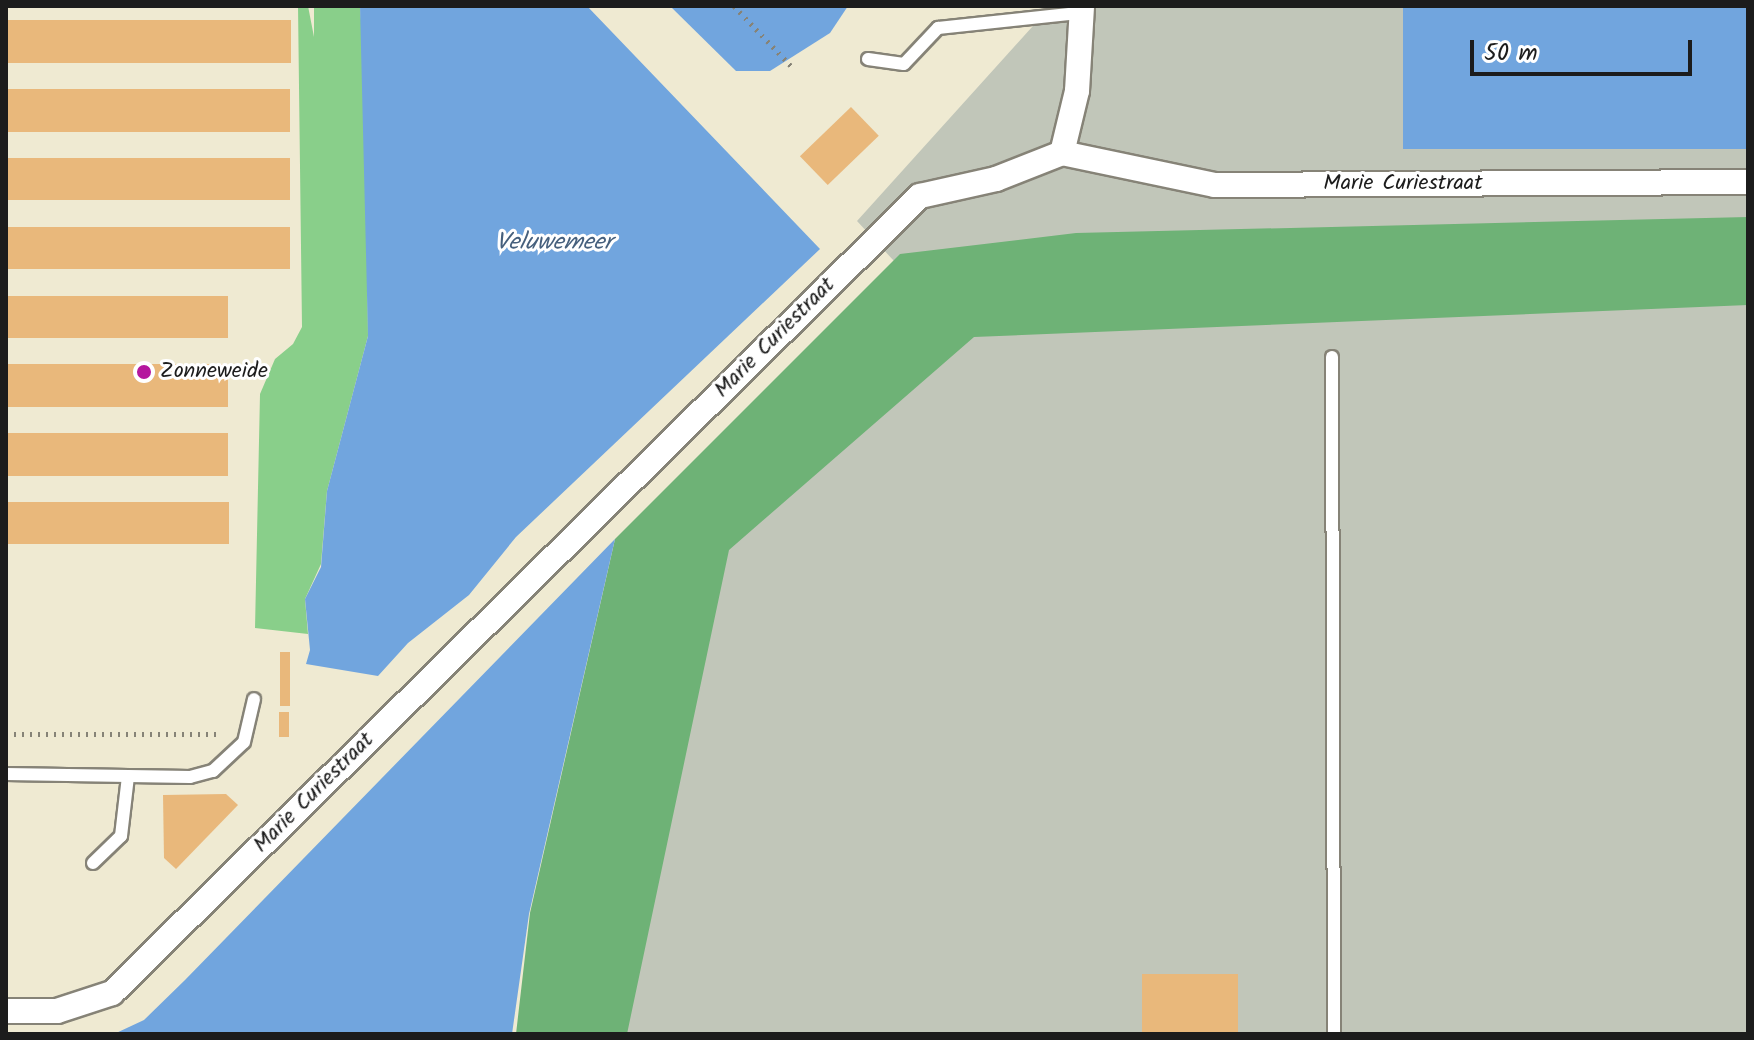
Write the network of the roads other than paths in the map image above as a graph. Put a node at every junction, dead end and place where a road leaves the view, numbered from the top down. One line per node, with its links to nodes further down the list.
1 (1080, 9): 2 (lane); 3 (street)
2 (868, 59)
3 (1062, 153): 4 (street, Marie Curiestraat); 10 (street, Marie Curiestraat)
4 (1748, 182)
5 (1332, 357): 11 (lane)
6 (254, 699): 8 (lane)
7 (6, 774): 8 (lane)
8 (128, 776): 9 (lane)
9 (93, 863)
10 (6, 1011)
11 (1334, 1034)

